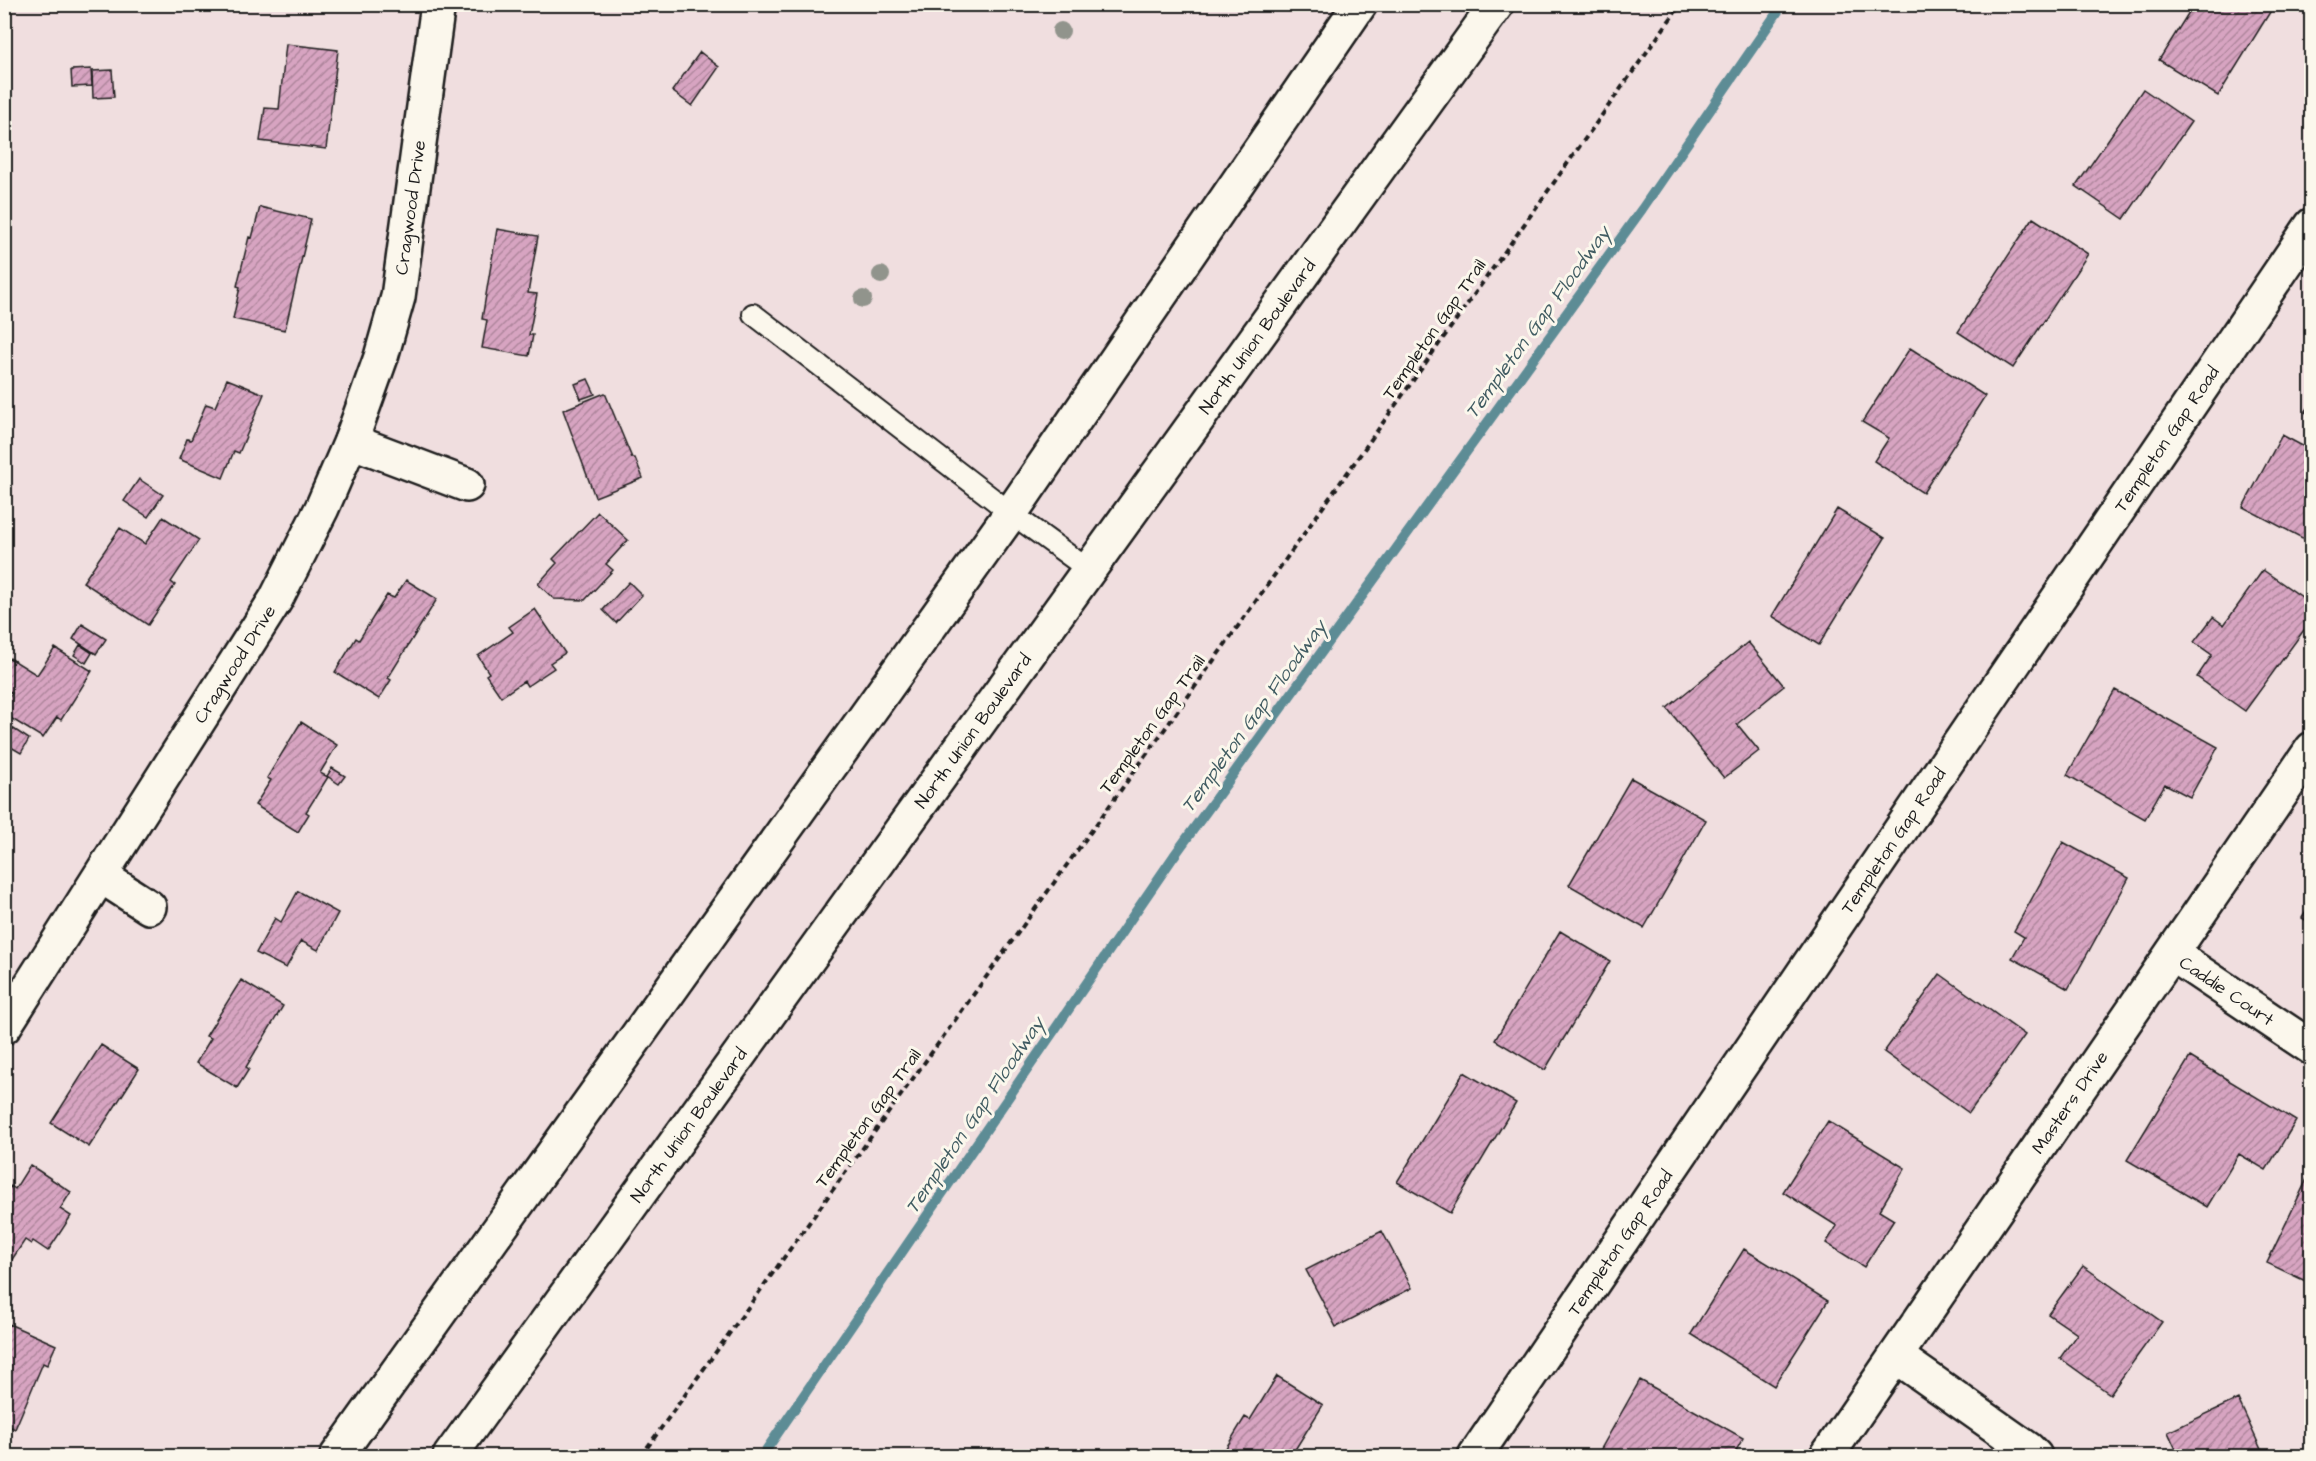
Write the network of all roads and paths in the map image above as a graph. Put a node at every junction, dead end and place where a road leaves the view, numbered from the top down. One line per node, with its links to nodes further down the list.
1 (438, 4): 7 (street, Cragwood Drive)
2 (1360, 4): 9 (street)
3 (1497, 4): 10 (street, North Union Boulevard)
4 (1681, 4): 20 (path, Templeton Gap Trail)
5 (2312, 225): 21 (street, Templeton Gap Road)
6 (753, 314): 9 (lane)
7 (351, 441): 8 (street); 12 (street, Cragwood Drive)
8 (467, 485)
9 (1011, 513): 10 (lane); 18 (street)
10 (1089, 570): 19 (street, North Union Boulevard)
11 (2312, 749): 14 (street, Masters Drive)
12 (101, 876): 13 (street); 15 (street, Cragwood Drive)
13 (149, 907)
14 (2172, 954): 16 (street, Caddie Court); 17 (street, Masters Drive)
15 (4, 1027)
16 (2312, 1048)
17 (1896, 1356): 22 (street, Masters Drive); 23 (street)
18 (336, 1456)
19 (450, 1456)
20 (641, 1456)
21 (1475, 1456)
22 (1827, 1456)
23 (2035, 1456)

